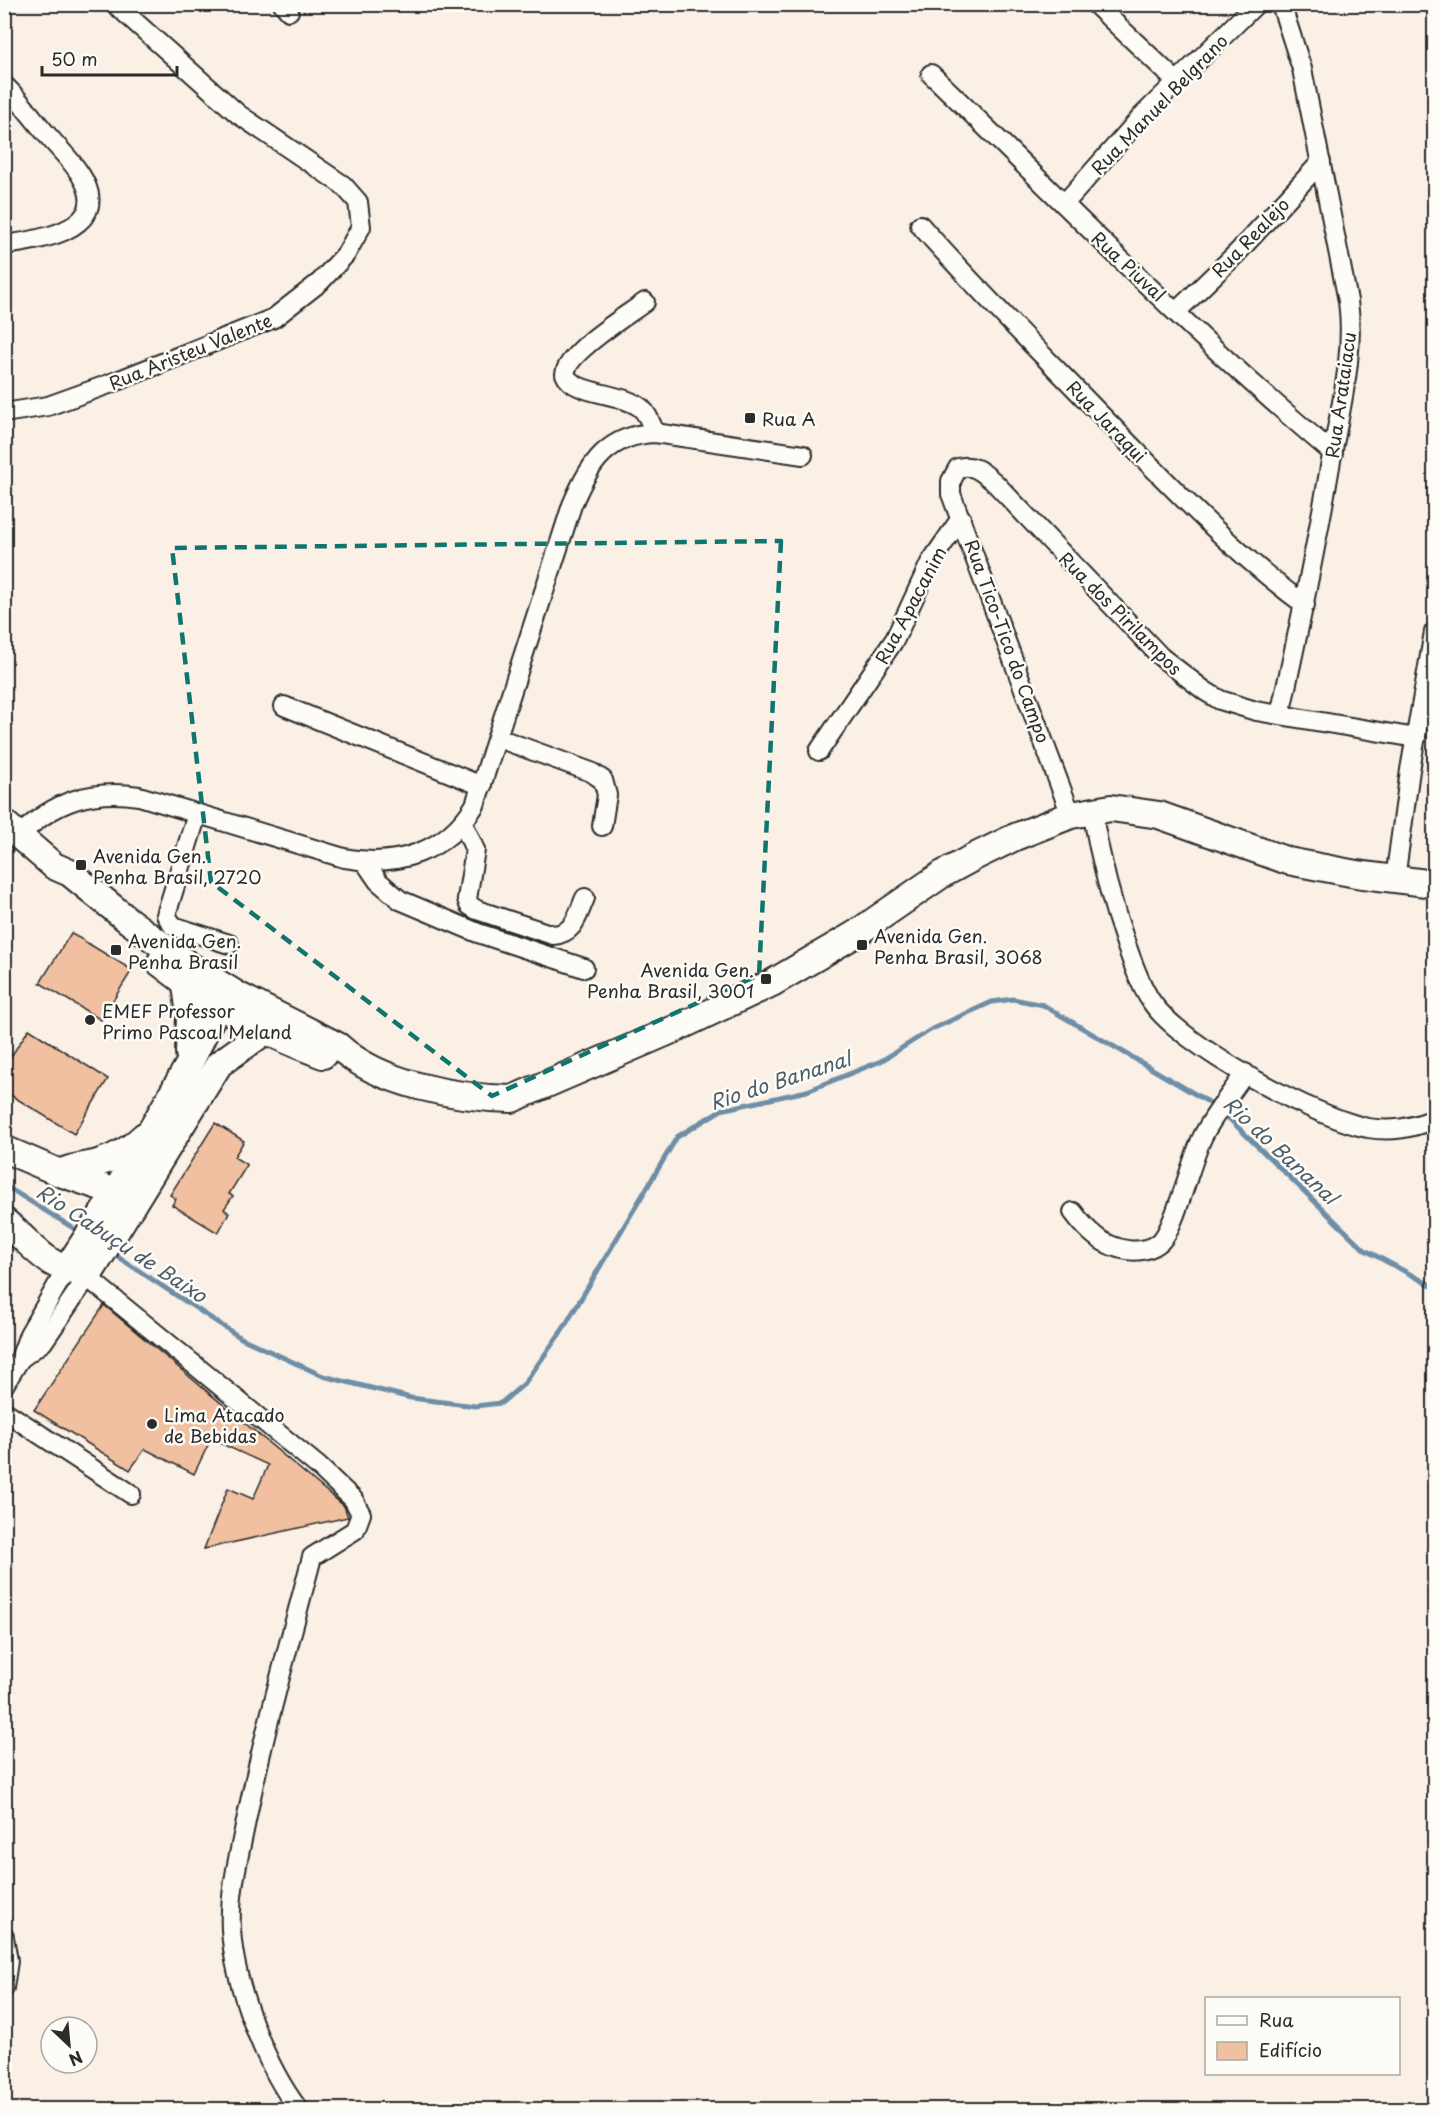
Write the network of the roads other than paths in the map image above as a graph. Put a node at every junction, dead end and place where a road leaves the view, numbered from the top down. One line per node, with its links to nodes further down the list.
1 (115, 4): 14 (street, Rua Aristeu Valente)
2 (1095, 4): 6 (street)
3 (1256, 4): 6 (street, Rua Manuel Belgrano)
4 (1281, 4): 8 (street, Rua Arataiacu)
5 (931, 74): 9 (street, Rua Piuval)
6 (1177, 82): 9 (street, Rua Manuel Belgrano)
7 (4, 85): 11 (street)
8 (1321, 162): 13 (street, Rua Realejo); 16 (street, Rua Arataiacu)
9 (1064, 204): 13 (street, Rua Piuval)
10 (920, 225): 20 (street, Rua Jaraqui)
11 (4, 245)
12 (645, 302): 15 (street)
13 (1178, 311): 16 (street, Rua Piuval)
14 (4, 412)
15 (655, 433): 17 (street); 24 (street)
16 (1333, 453): 20 (street, Rua Arataiacu)
17 (803, 455)
18 (958, 468): 19 (street, Rua Tico-Tico do Campo); 23 (street, Rua dos Pirilampos)
19 (961, 518): 26 (street, Rua Apacanim); 28 (street, Rua Tico-Tico do Campo)
20 (1305, 605): 23 (street, Rua Arataiacu)
21 (1434, 632): 25 (street)
22 (284, 706): 27 (street)
23 (1280, 716): 25 (street, Rua dos Pirilampos)
24 (498, 738): 27 (street); 31 (street)
25 (1416, 738): 35 (street)
26 (819, 752)
27 (482, 786): 30 (street)
28 (1081, 813): 35 (main road); 44 (main road); 46 (street, Rua Tico-Tico do Campo)
29 (197, 814): 32 (street); 33 (street); 38 (street)
30 (464, 823): 33 (street); 37 (street)
31 (602, 826)
32 (12, 830): 34 (main road)
33 (365, 862): 39 (street)
34 (54, 866): 40 (main road); 41 (main road)
35 (1395, 879): 36 (main road)
36 (1434, 884)
37 (585, 898)
38 (229, 944)
39 (584, 968)
40 (186, 985): 41 (main road); 45 (main road)
41 (230, 1002): 42 (main road); 45 (main road)
42 (268, 1023): 43 (main road); 44 (main road); 47 (main road)
43 (291, 1043): 44 (main road); 47 (main road)
44 (352, 1059)
45 (188, 1066): 49 (main road)
46 (1245, 1073): 48 (street, Rua Tico-Tico do Campo); 53 (street)
47 (208, 1083): 55 (main road)
48 (1434, 1119)
49 (153, 1127): 51 (main road); 52 (main road)
50 (4, 1149): 51 (main road)
51 (60, 1173): 52 (main road)
52 (112, 1199): 55 (main road)
53 (1072, 1212)
54 (4, 1221): 56 (main road)
55 (107, 1232): 56 (main road)
56 (82, 1269): 57 (street); 62 (street)
57 (4, 1385)
58 (4, 1412): 59 (street)
59 (131, 1494)
60 (4, 1937): 61 (street)
61 (4, 1988)
62 (299, 2109)

